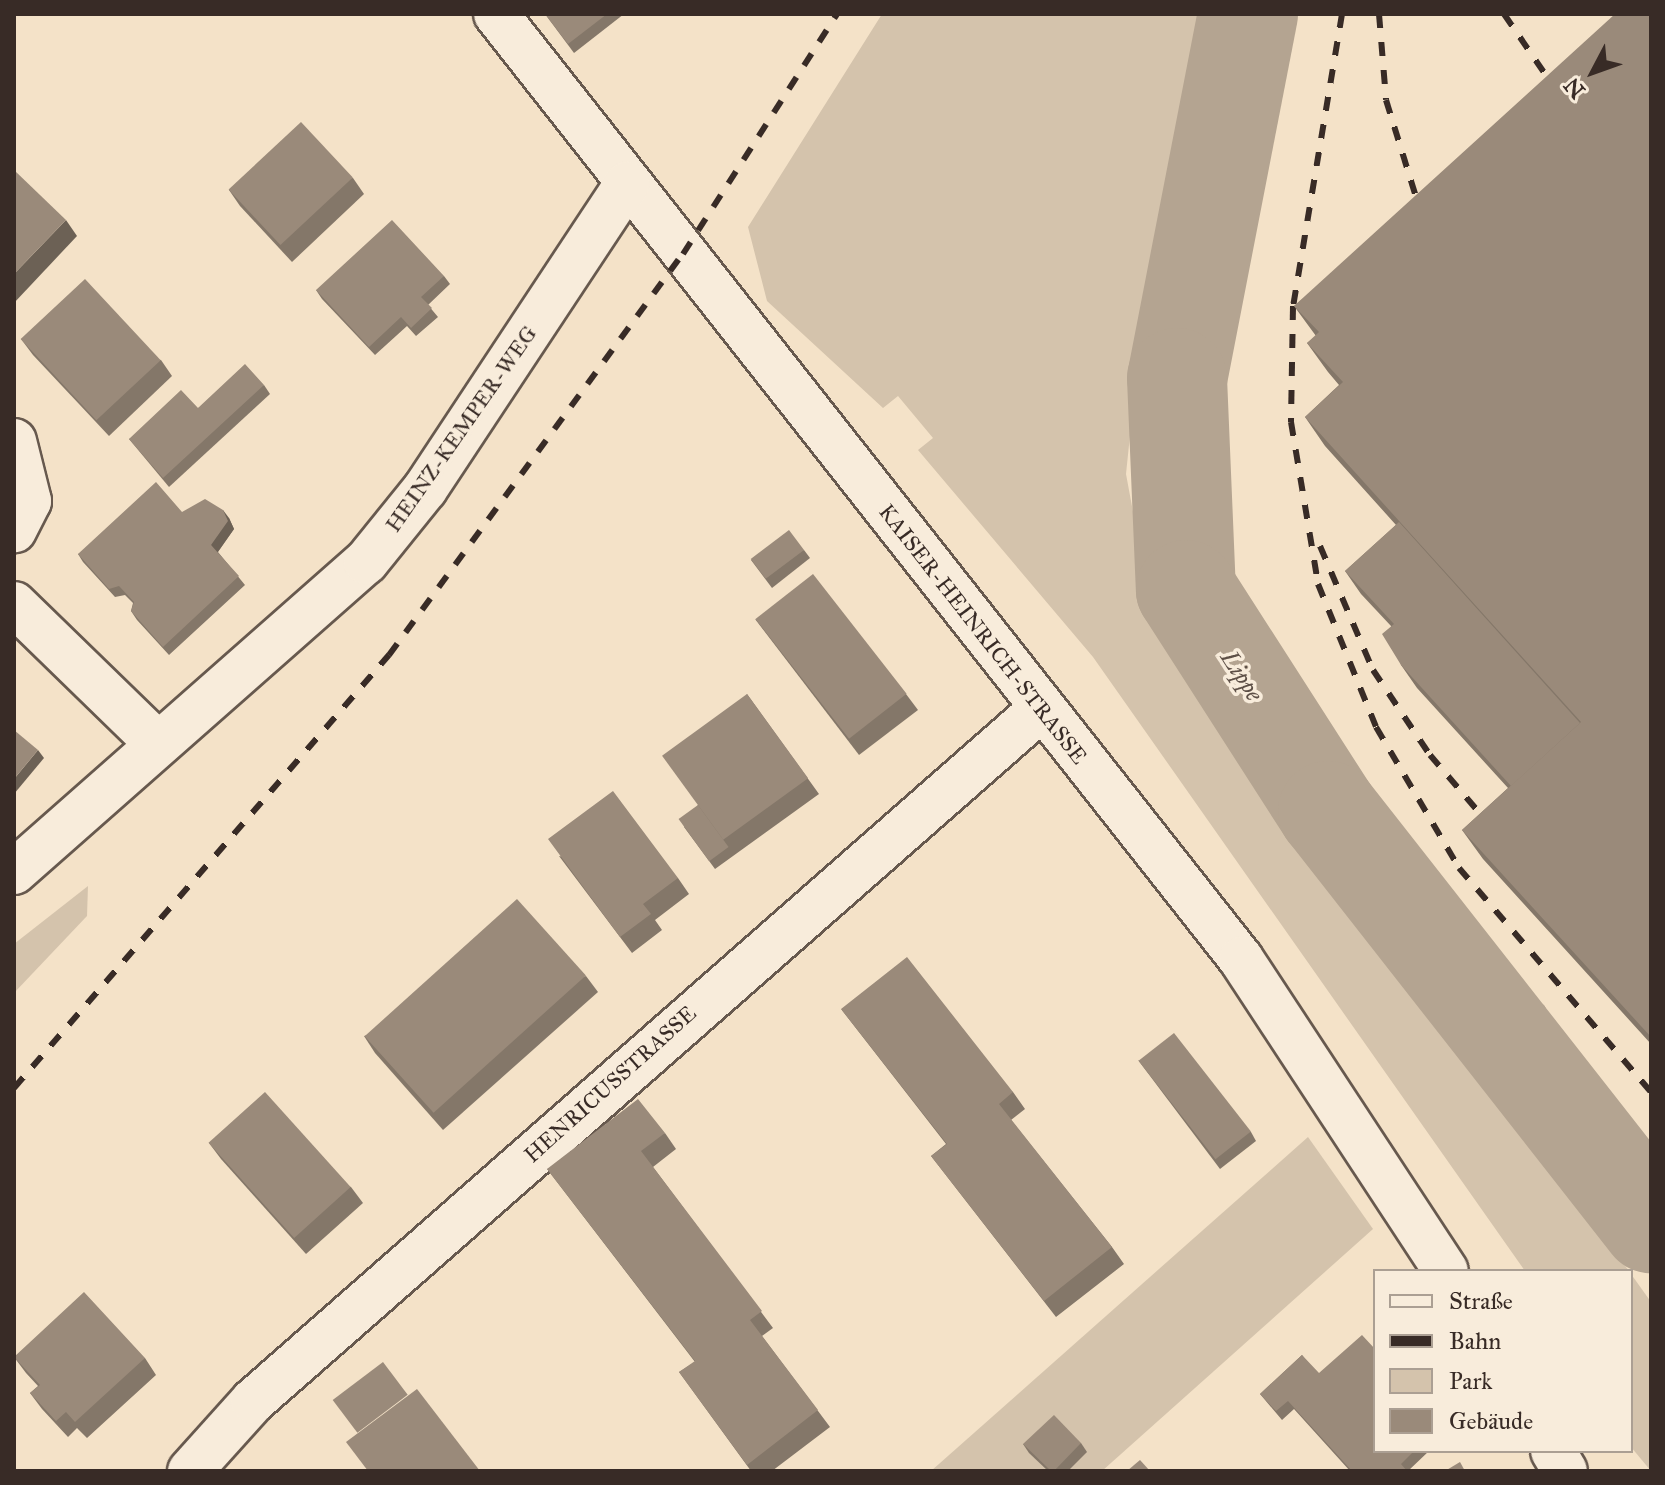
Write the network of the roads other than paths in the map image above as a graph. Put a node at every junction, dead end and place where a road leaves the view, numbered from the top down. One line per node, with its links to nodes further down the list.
1 (496, 14): 2 (street, KAISER-HEINRICH-STRASSE)
2 (627, 184): 6 (street, KAISER-HEINRICH-STRASSE); 7 (street, HEINZ-KEMPER-WEG)
3 (14, 441): 4 (street)
4 (14, 530)
5 (14, 604): 7 (street)
6 (1041, 709): 9 (street, KAISER-HEINRICH-STRASSE); 11 (street, HENRICUSSTRASSE)
7 (158, 744): 8 (street, HEINZ-KEMPER-WEG)
8 (14, 872)
9 (1445, 1269)
10 (1554, 1453): 12 (street)
11 (190, 1471)
12 (1565, 1471)

